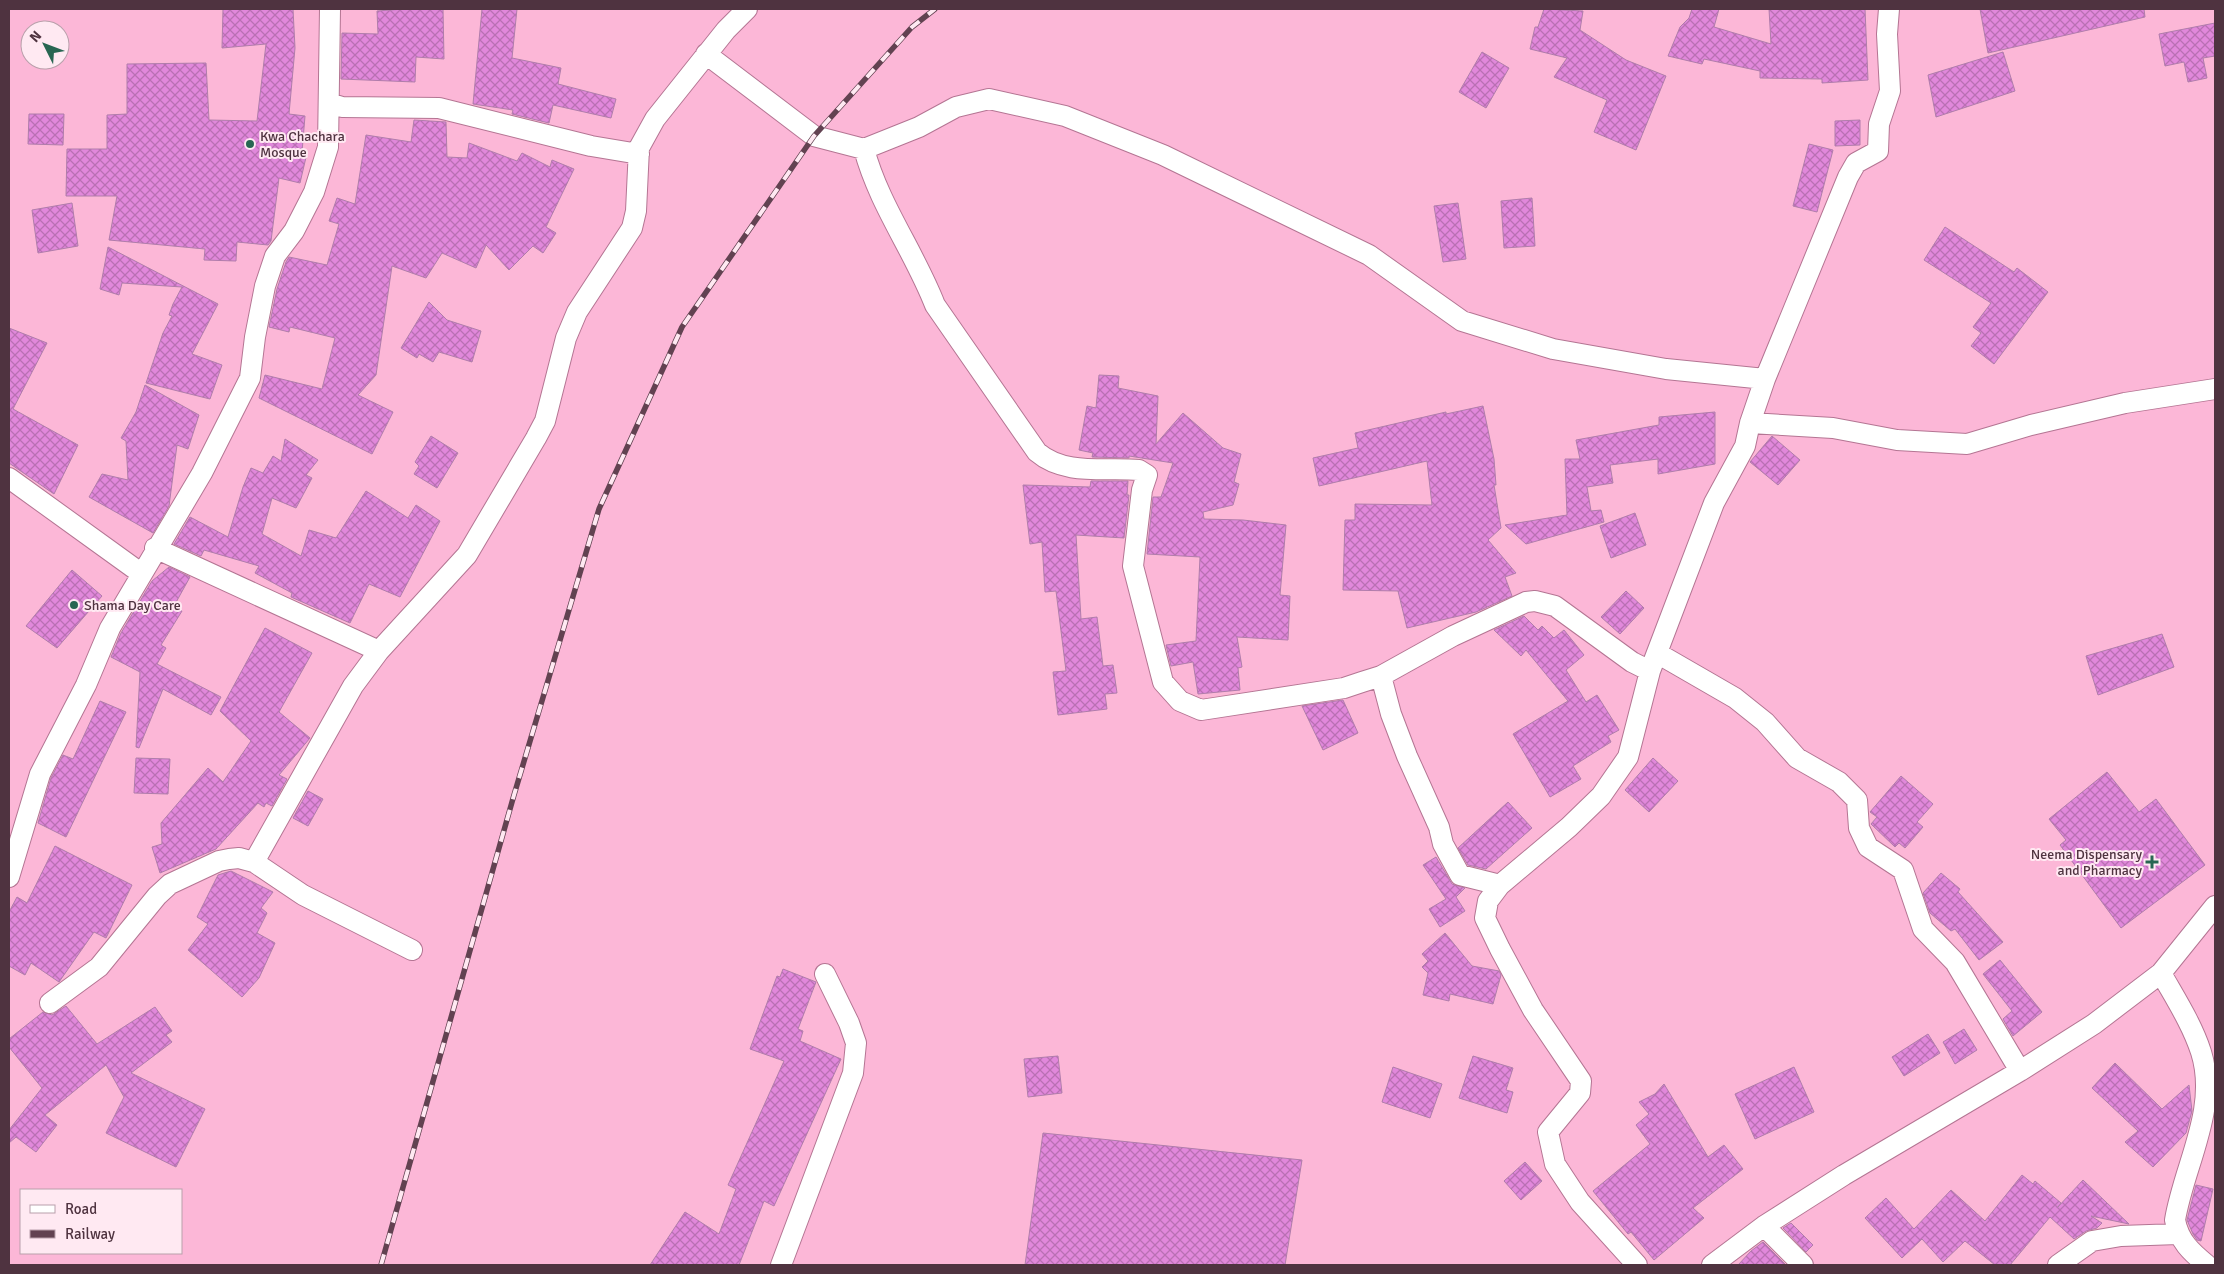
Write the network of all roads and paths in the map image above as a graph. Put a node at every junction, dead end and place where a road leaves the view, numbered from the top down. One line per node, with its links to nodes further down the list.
1 (330, 9): 5 (street)
2 (747, 9): 4 (street)
3 (1889, 9): 8 (street)
4 (706, 54): 6 (street); 7 (street)
5 (329, 103): 7 (street); 12 (street)
6 (864, 148): 8 (street); 16 (street)
7 (639, 154): 14 (street)
8 (1764, 379): 10 (street)
9 (2215, 389): 10 (street)
10 (1750, 423): 15 (street)
11 (9, 478): 13 (street)
12 (155, 548): 13 (street); 14 (street)
13 (142, 574): 18 (street)
14 (379, 651): 17 (street)
15 (1654, 662): 16 (street); 19 (street); 25 (street)
16 (1381, 676): 19 (street)
17 (254, 862): 21 (street); 24 (street)
18 (9, 877)
19 (1500, 885): 29 (street)
20 (2215, 906): 22 (street)
21 (412, 950)
22 (2161, 973): 25 (street); 27 (street)
23 (825, 974): 28 (street)
24 (50, 1003)
25 (2020, 1071): 26 (street)
26 (1764, 1226): 30 (street); 31 (street)
27 (2178, 1234): 32 (street); 33 (street)
28 (781, 1265)
29 (1637, 1265)
30 (1712, 1265)
31 (1803, 1265)
32 (2058, 1265)
33 (2207, 1265)

